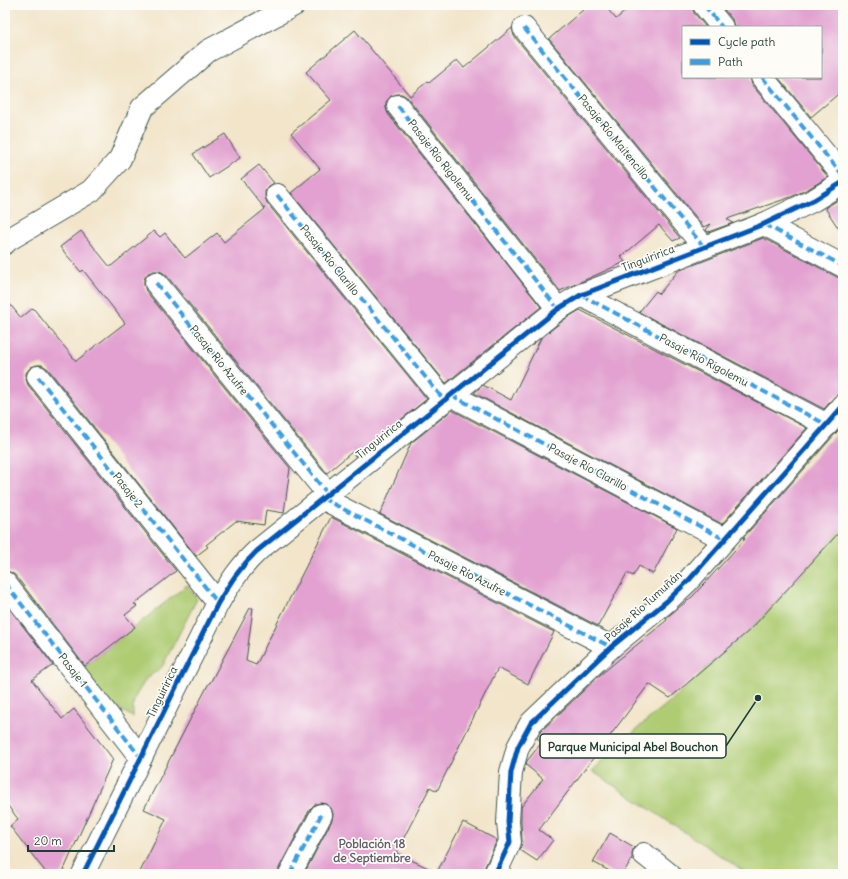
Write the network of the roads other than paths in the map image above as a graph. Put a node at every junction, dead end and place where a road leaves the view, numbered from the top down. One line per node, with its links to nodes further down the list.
1 (294, 5): 11 (street)
2 (704, 5): 3 (street)
3 (721, 26)
4 (524, 28): 12 (street, Pasaje Río Maitencillo)
5 (763, 78): 7 (street)
6 (398, 106): 16 (street, Pasaje Río Rigolemu)
7 (843, 176)
8 (843, 182): 10 (street, Tinguiririca)
9 (277, 195): 18 (street, Pasaje Río Clarillo)
10 (764, 224): 12 (street, Tinguiririca); 13 (street)
11 (5, 243)
12 (704, 247): 15 (street, Tinguiririca)
13 (843, 266)
14 (156, 283): 21 (street, Pasaje Río Azufre)
15 (581, 295): 16 (street, Tinguiririca); 20 (street, Pasaje Río Rigolemu)
16 (558, 309): 18 (street, Tinguiririca)
17 (38, 377): 24 (street, Pasaje 2)
18 (448, 398): 21 (street, Tinguiririca); 22 (street, Pasaje Río Clarillo)
19 (843, 406): 20 (street, Pasaje Río Tumuñán)
20 (827, 425): 22 (street, Pasaje Río Tumuñán)
21 (325, 496): 24 (street, Tinguiririca); 25 (street, Pasaje Río Azufre)
22 (724, 539): 25 (street, Pasaje Río Tumuñán)
23 (5, 583): 26 (street, Pasaje 1)
24 (218, 603): 26 (street, Tinguiririca)
25 (611, 647): 31 (street, Pasaje Río Tumuñán)
26 (141, 758): 29 (street, Tinguiririca)
27 (321, 815): 30 (street)
28 (644, 854): 32 (street)
29 (83, 874)
30 (290, 874)
31 (495, 874)
32 (670, 874)

